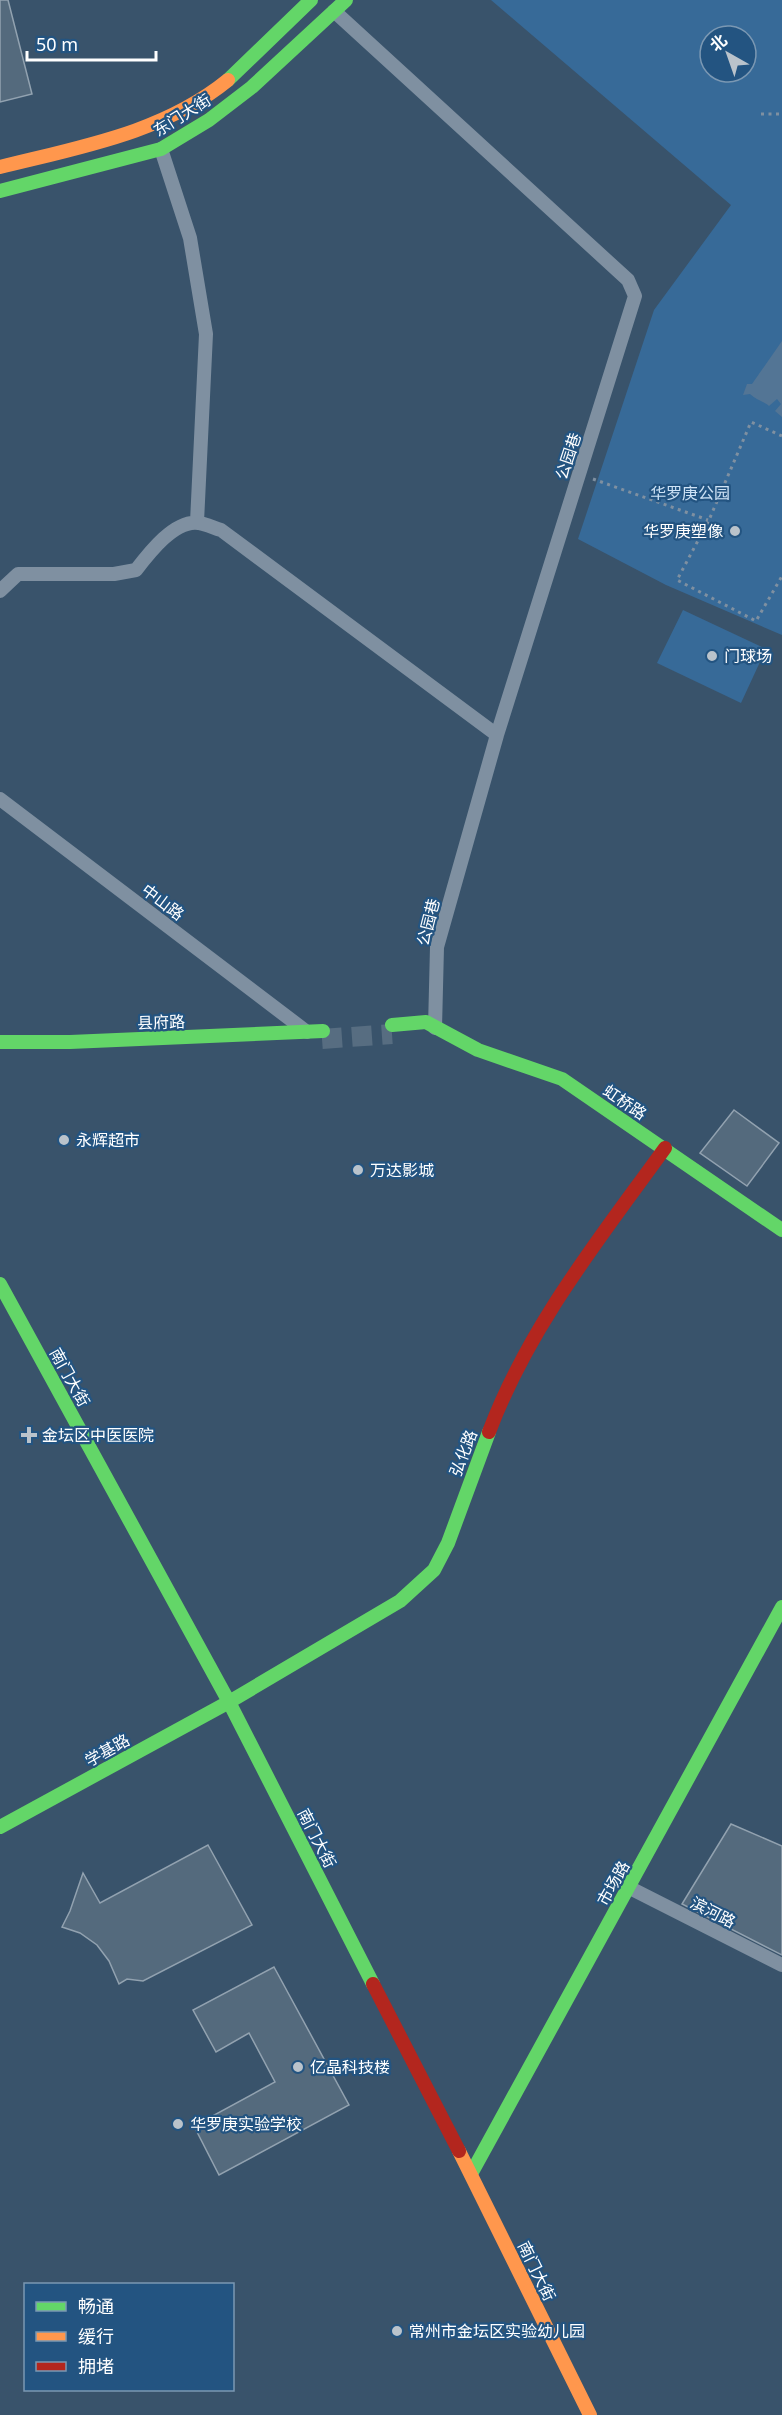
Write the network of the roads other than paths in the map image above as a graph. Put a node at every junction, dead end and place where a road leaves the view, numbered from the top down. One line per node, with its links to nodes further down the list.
1 (311, 0): 5 (main road, 东门大街)
2 (346, 0): 3 (main road, 东门大街)
3 (334, 11): 4 (main road, 东门大街); 9 (street, 公园巷)
4 (161, 149): 6 (main road, 东门大街); 7 (street)
5 (0, 166)
6 (0, 191)
7 (197, 522): 8 (street); 9 (street)
8 (0, 591)
9 (497, 735): 11 (street, 公园巷)
10 (0, 799): 13 (street, 中山路)
11 (435, 1028): 12 (main road); 16 (main road, 虹桥路)
12 (392, 1029)
13 (307, 1032): 14 (main road, 县府路); 15 (main road, 县府路)
14 (0, 1042)
15 (0, 1051)
16 (665, 1148): 17 (main road, 虹桥路); 20 (main road, 弘化路)
17 (782, 1230)
18 (0, 1284): 20 (main road, 南门大街)
19 (782, 1607): 22 (main road, 市场路)
20 (229, 1702): 21 (main road, 学基路); 24 (main road, 南门大街)
21 (0, 1827)
22 (630, 1888): 23 (street, 滨河路); 24 (main road, 市场路)
23 (782, 1965)
24 (471, 2174): 25 (main road, 南门大街)
25 (590, 2415)

